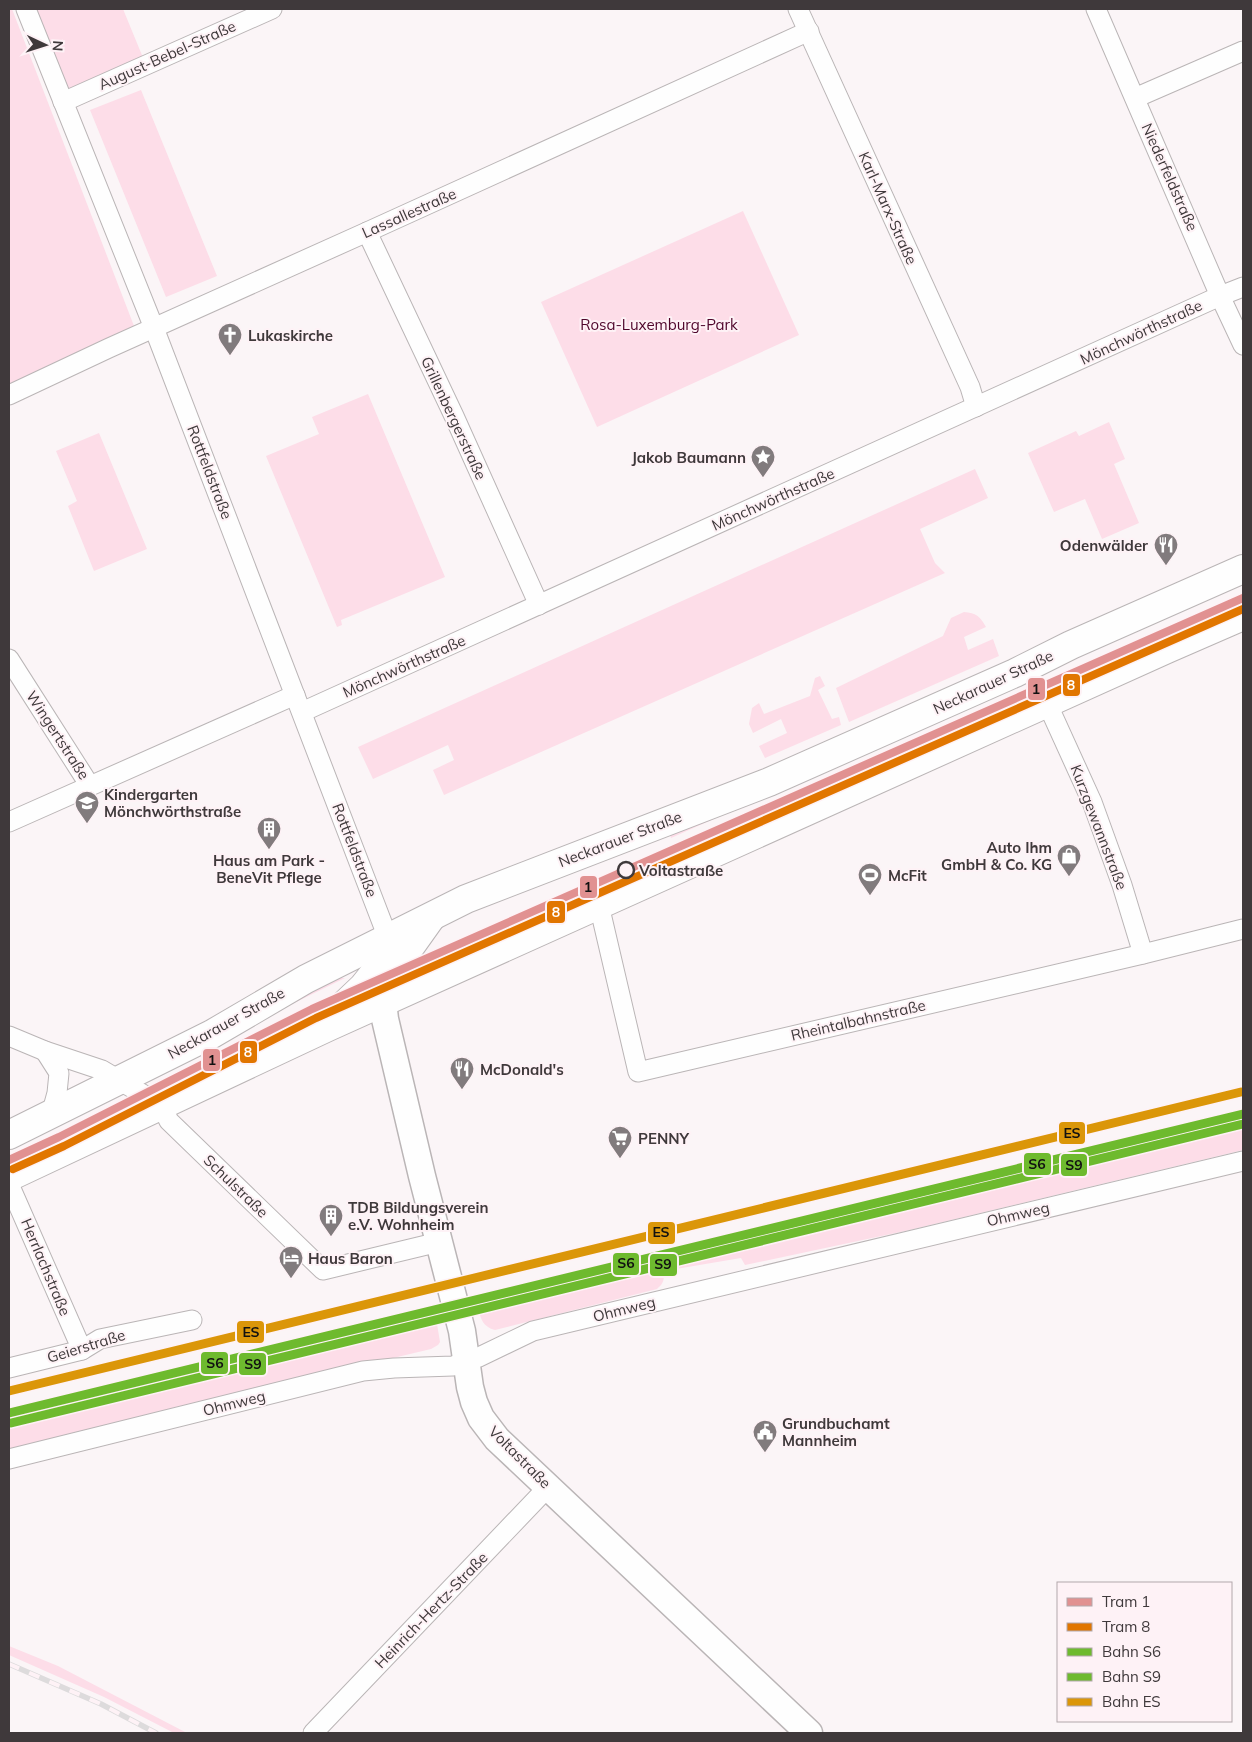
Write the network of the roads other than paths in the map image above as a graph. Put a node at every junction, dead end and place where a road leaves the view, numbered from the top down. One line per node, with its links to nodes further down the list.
1 (26, 9): 8 (street, Rottfeldstraße)
2 (272, 9): 8 (street, August-Bebel-Straße)
3 (798, 9): 5 (street, Karl-Marx-Straße)
4 (1096, 9): 7 (street, Niederfeldstraße)
5 (809, 31): 9 (street, Lassallestraße); 15 (street, Karl-Marx-Straße)
6 (1243, 51): 7 (street)
7 (1135, 98): 11 (street, Niederfeldstraße)
8 (63, 102): 12 (street, Rottfeldstraße)
9 (367, 232): 12 (street, Lassallestraße); 17 (street, Grillenbergerstraße)
10 (1243, 287): 11 (street, Mönchwörthstraße)
11 (1220, 296): 13 (street, Niederfeldstraße); 15 (street, Mönchwörthstraße)
12 (154, 328): 14 (street, Lassallestraße); 20 (street, Rottfeldstraße)
13 (1243, 345)
14 (9, 395)
15 (976, 407): 17 (street, Mönchwörthstraße)
16 (1243, 570): 26 (main road, Neckarauer Straße)
17 (539, 605): 22 (street, Mönchwörthstraße)
18 (1243, 616): 21 (main road)
19 (9, 659): 23 (street, Wingertstraße)
20 (296, 694): 22 (street, Rottfeldstraße); 23 (street)
21 (1047, 703): 25 (main road); 29 (street, Kurzgewannstraße)
22 (302, 712): 28 (street, Rottfeldstraße)
23 (90, 786): 24 (street)
24 (9, 822)
25 (599, 905): 29 (street, Rheintalbahnstraße); 32 (main road)
26 (432, 916): 28 (main road, Neckarauer Straße); 31 (main road)
27 (1243, 928): 29 (street, Rheintalbahnstraße)
28 (388, 938): 30 (main road, Neckarauer Straße); 31 (main road); 32 (main road)
29 (1143, 954)
30 (337, 963): 32 (main road); 35 (main road, Neckarauer Straße)
31 (392, 971): 32 (main road)
32 (376, 991): 36 (main road); 42 (main road, Voltastraße)
33 (9, 1036): 34 (street, Schulstraße)
34 (45, 1051): 35 (street, Schulstraße); 37 (street)
35 (120, 1079): 36 (street, Schulstraße); 37 (main road, Neckarauer Straße)
36 (161, 1105): 40 (main road); 42 (street, Schulstraße)
37 (51, 1114): 38 (main road, Neckarauer Straße)
38 (9, 1135)
39 (1243, 1161): 45 (street, Ohmweg)
40 (9, 1177)
41 (9, 1184): 44 (street, Herrlachstraße)
42 (439, 1242): 45 (main road, Voltastraße)
43 (192, 1320): 44 (street, Geierstraße)
44 (82, 1350): 46 (street, Geierstraße)
45 (466, 1362): 47 (street, Ohmweg); 48 (main road, Voltastraße)
46 (9, 1368)
47 (9, 1459)
48 (549, 1486): 49 (street, Heinrich-Hertz-Straße); 50 (main road, Voltastraße)
49 (314, 1733)
50 (810, 1733)

